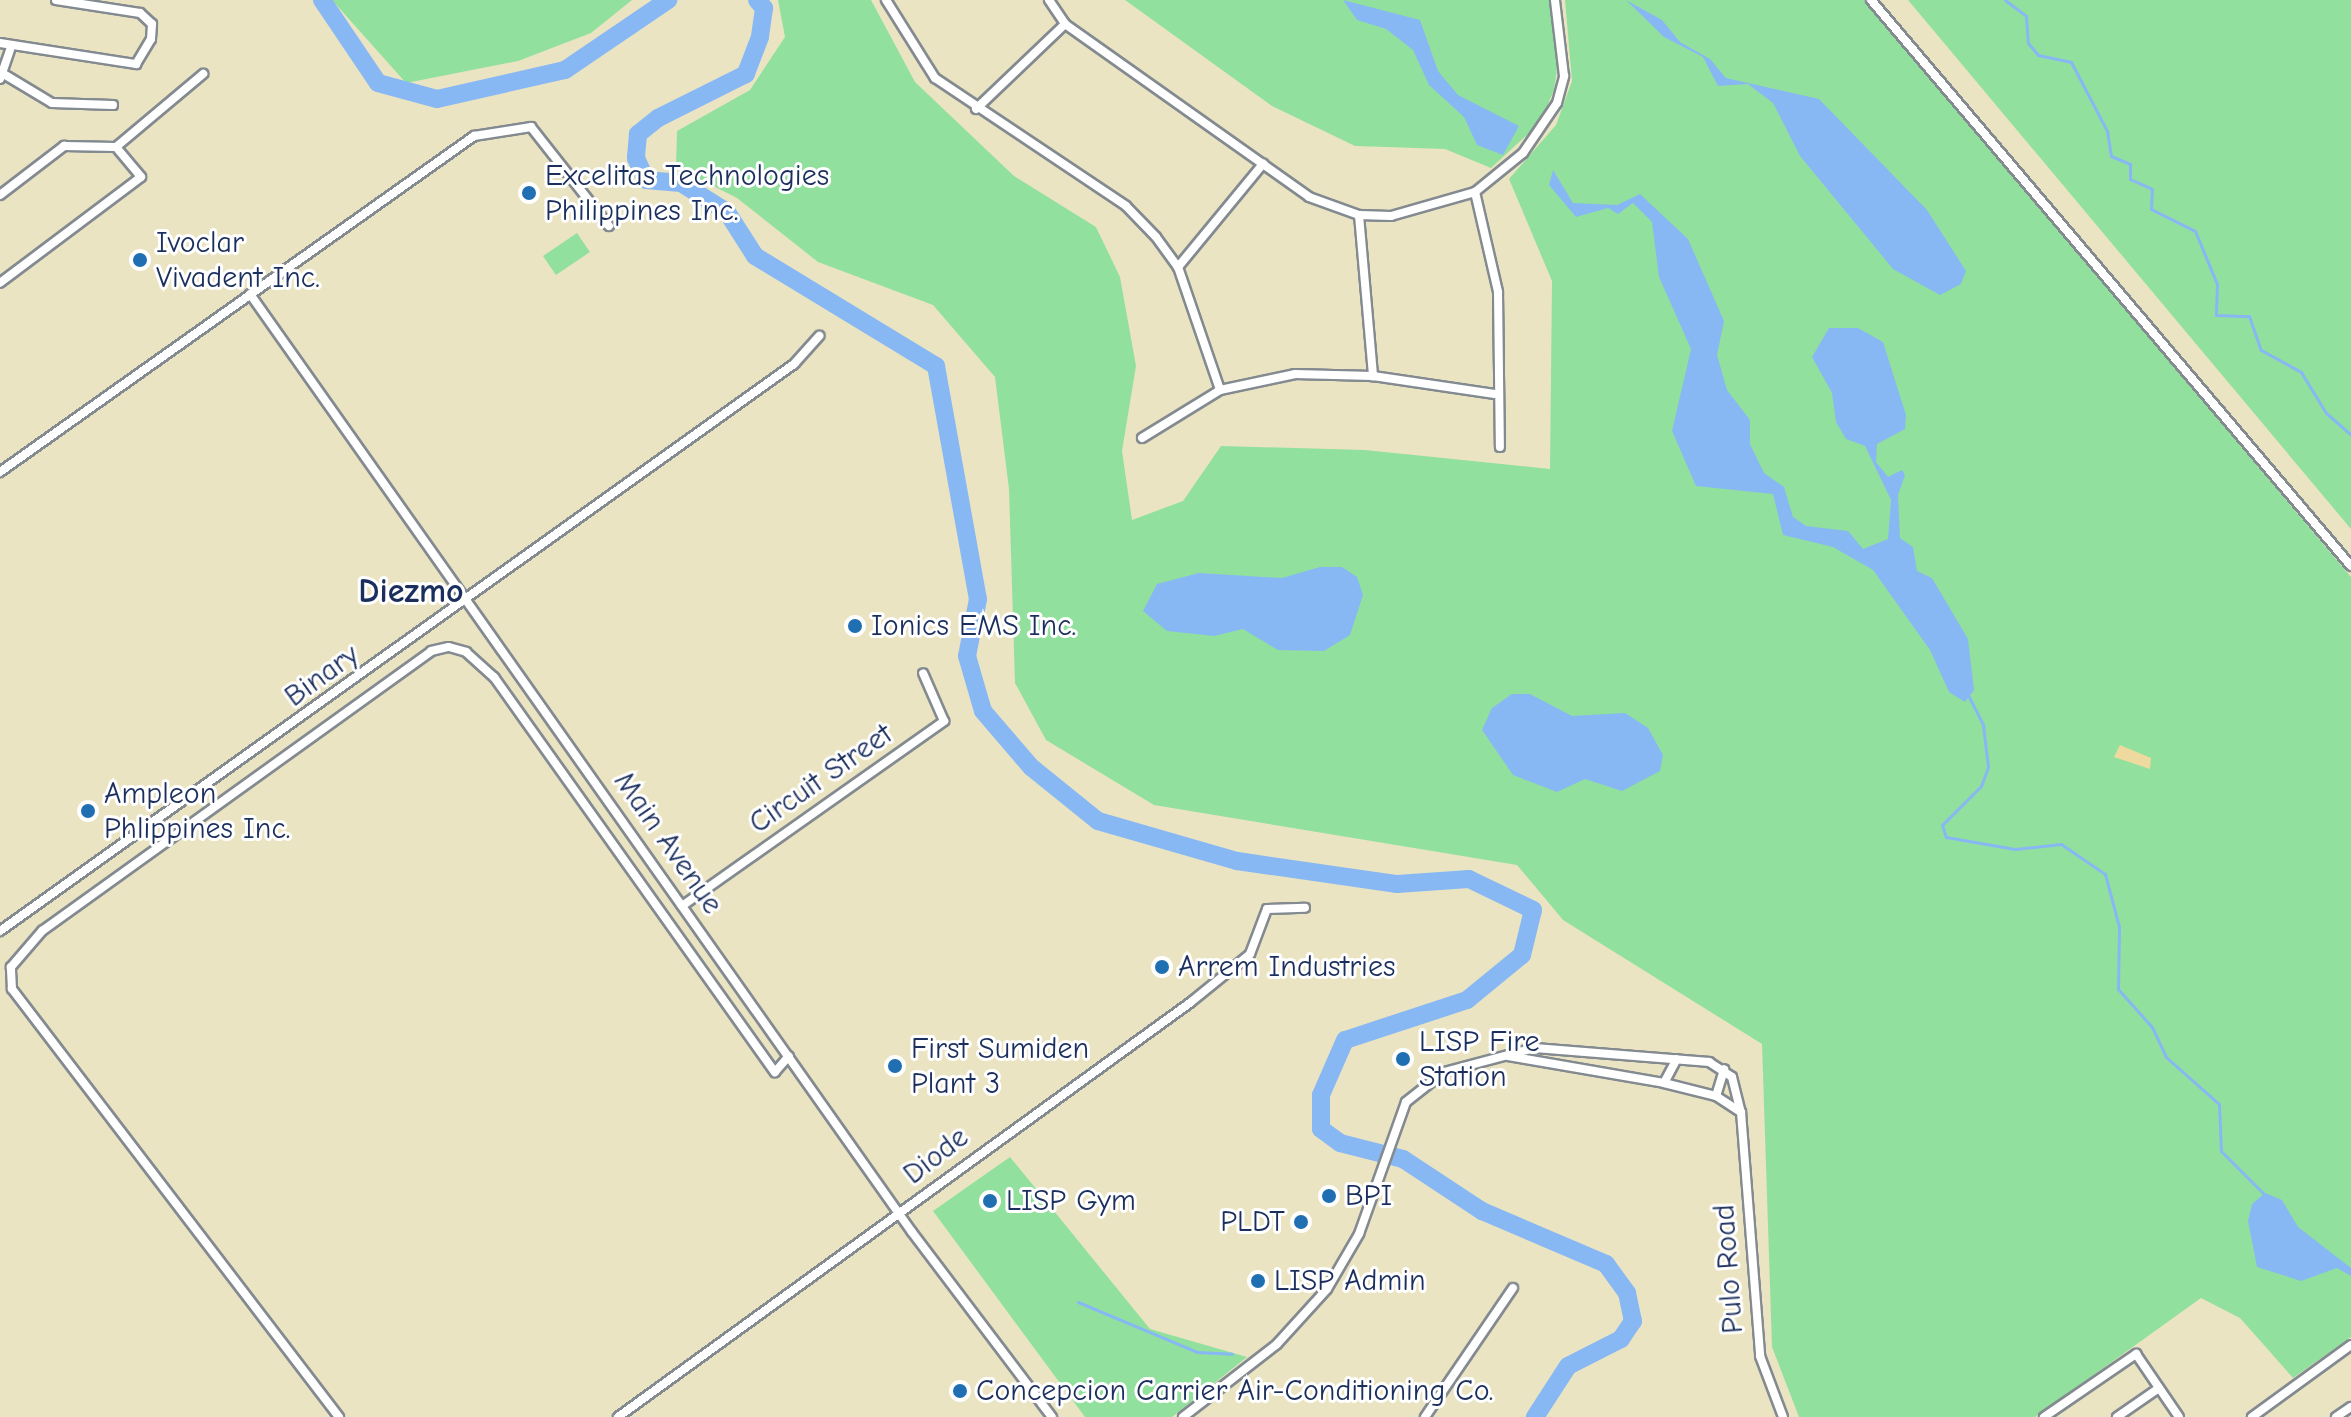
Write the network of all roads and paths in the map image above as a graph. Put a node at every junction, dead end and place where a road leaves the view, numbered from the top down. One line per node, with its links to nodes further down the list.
1 (56, 0): 8 (street)
2 (886, 0): 12 (street)
3 (1049, 0): 6 (street)
4 (1555, 0): 15 (street)
5 (1871, 0): 29 (street)
6 (1065, 24): 12 (street); 14 (street)
7 (0, 43): 8 (street)
8 (10, 50): 10 (street)
9 (203, 74): 13 (street)
10 (1, 76): 11 (street)
11 (113, 105)
12 (976, 109): 19 (street)
13 (116, 147): 16 (street); 20 (street)
14 (1263, 164): 17 (street); 19 (street)
15 (1475, 192): 17 (street); 25 (street)
16 (0, 195)
17 (1359, 215): 23 (street)
18 (609, 226): 21 (street)
19 (1178, 267): 24 (street)
20 (0, 283)
21 (250, 294): 28 (street); 30 (street, Main Avenue)
22 (819, 336): 30 (street, Binary)
23 (1373, 376): 24 (street); 25 (street)
24 (1220, 390): 26 (street)
25 (1495, 394): 27 (street)
26 (1142, 438)
27 (1500, 447)
28 (0, 472)
29 (2351, 566)
30 (466, 598): 32 (street, Main Avenue); 34 (street, Binary)
31 (923, 673): 32 (street, Circuit Street)
32 (682, 906): 36 (street, Main Avenue)
33 (1305, 908): 42 (street, Diode)
34 (0, 931)
35 (1505, 1055): 37 (street); 39 (street); 50 (street)
36 (789, 1056): 42 (street, Main Avenue); 47 (street)
37 (1677, 1059): 38 (street); 39 (street)
38 (1724, 1069): 40 (street); 41 (street, Pulo Road)
39 (1664, 1083): 40 (street)
40 (1716, 1096): 41 (street)
41 (1741, 1112): 52 (street, Pulo Road)
42 (899, 1214): 48 (street, Diode); 49 (street, Main Avenue)
43 (1513, 1288): 51 (street)
44 (2351, 1345): 56 (street)
45 (2159, 1388): 53 (street); 54 (street); 55 (street)
46 (2351, 1407): 57 (street)
47 (339, 1417)
48 (618, 1417)
49 (1052, 1417)
50 (1183, 1417)
51 (1425, 1417)
52 (1783, 1417)
53 (2044, 1417)
54 (2117, 1417)
55 (2179, 1417)
56 (2252, 1417)
57 (2336, 1417)

